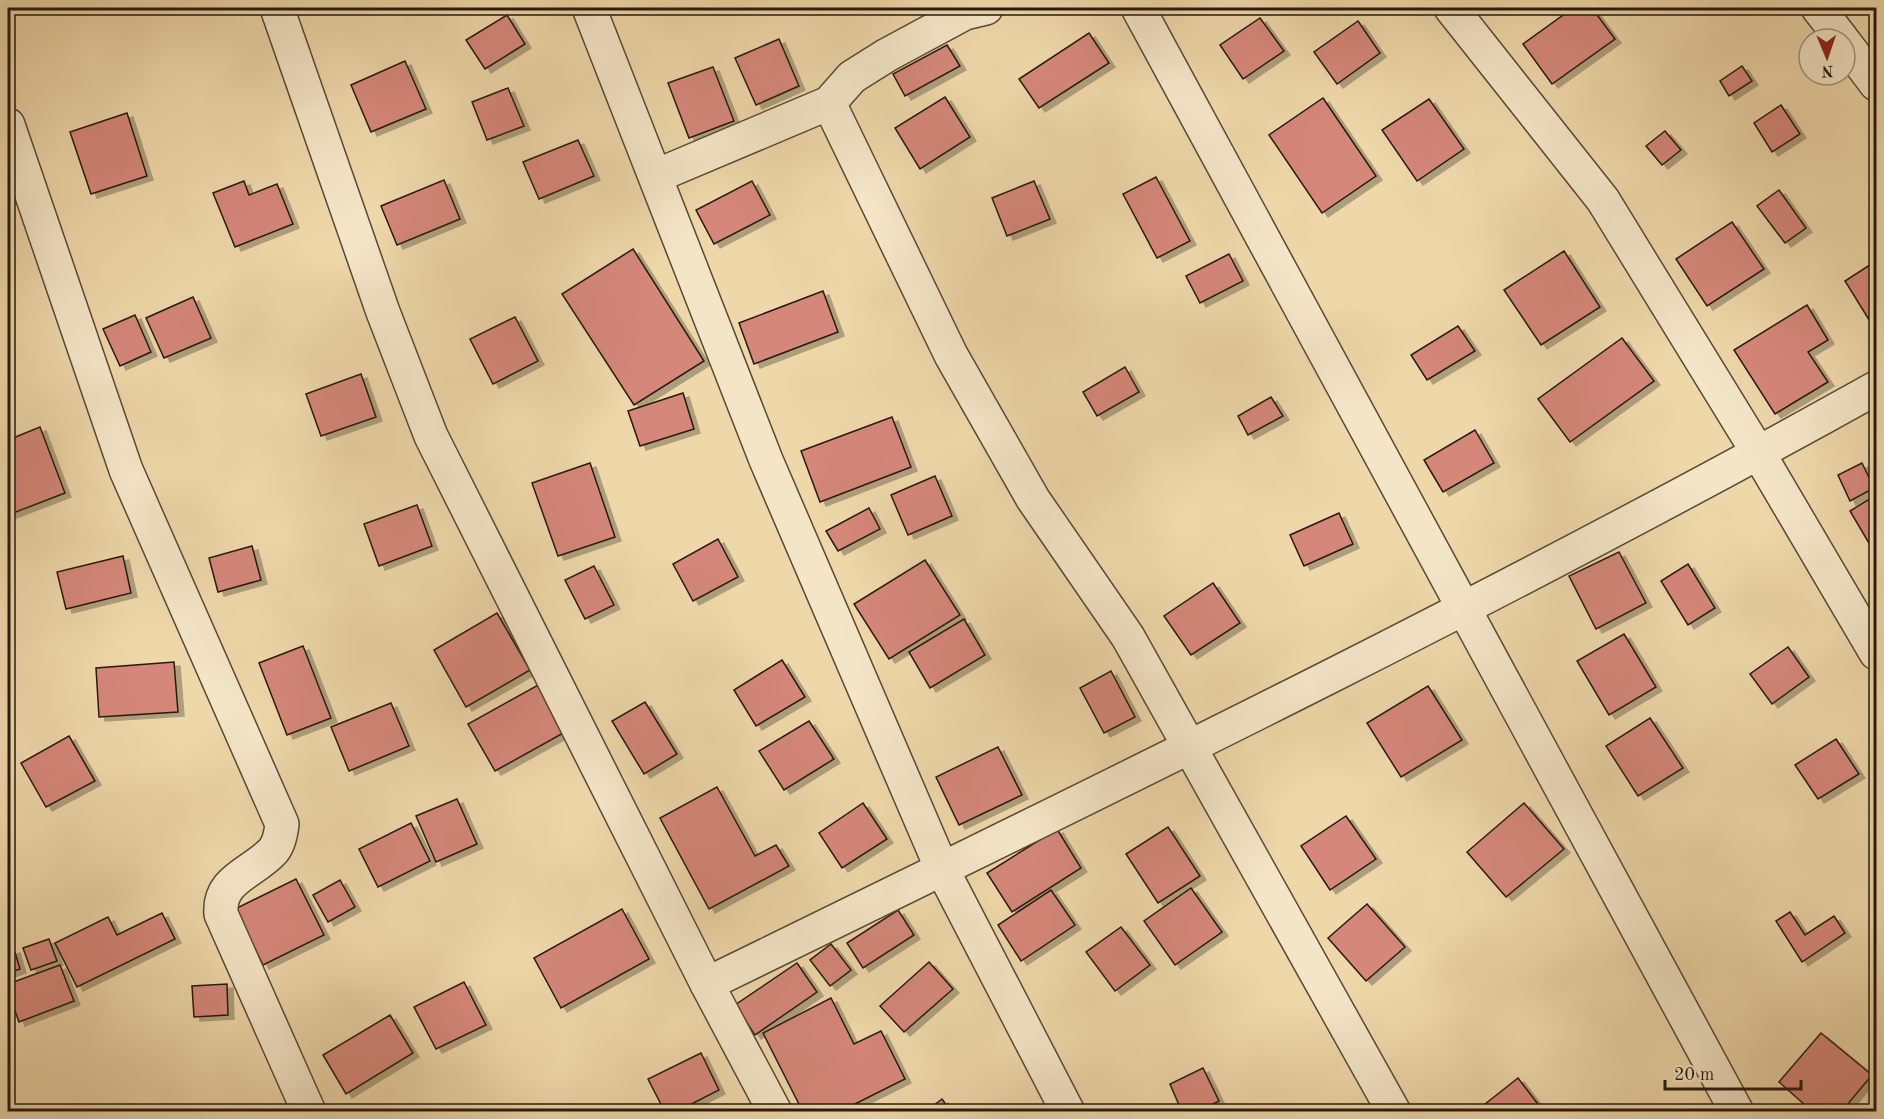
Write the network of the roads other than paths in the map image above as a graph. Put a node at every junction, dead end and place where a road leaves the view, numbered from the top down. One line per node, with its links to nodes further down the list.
1 (277, 8): 19 (street)
2 (589, 8): 12 (street)
3 (987, 8): 10 (street)
4 (1138, 8): 15 (street)
5 (1451, 8): 14 (street)
6 (1818, 8): 7 (street)
7 (1833, 27)
8 (1857, 59): 9 (street)
9 (1876, 84)
10 (829, 103): 12 (street); 17 (street)
11 (8, 125): 20 (street)
12 (656, 176): 18 (street)
13 (1876, 388): 14 (street)
14 (1759, 454): 15 (street); 16 (street)
15 (1462, 608): 17 (street); 24 (street)
16 (1876, 653)
17 (1190, 747): 18 (street); 23 (street)
18 (942, 869): 19 (street); 22 (street)
19 (707, 984): 21 (street)
20 (309, 1112)
21 (775, 1112)
22 (1068, 1112)
23 (1394, 1112)
24 (1737, 1112)

